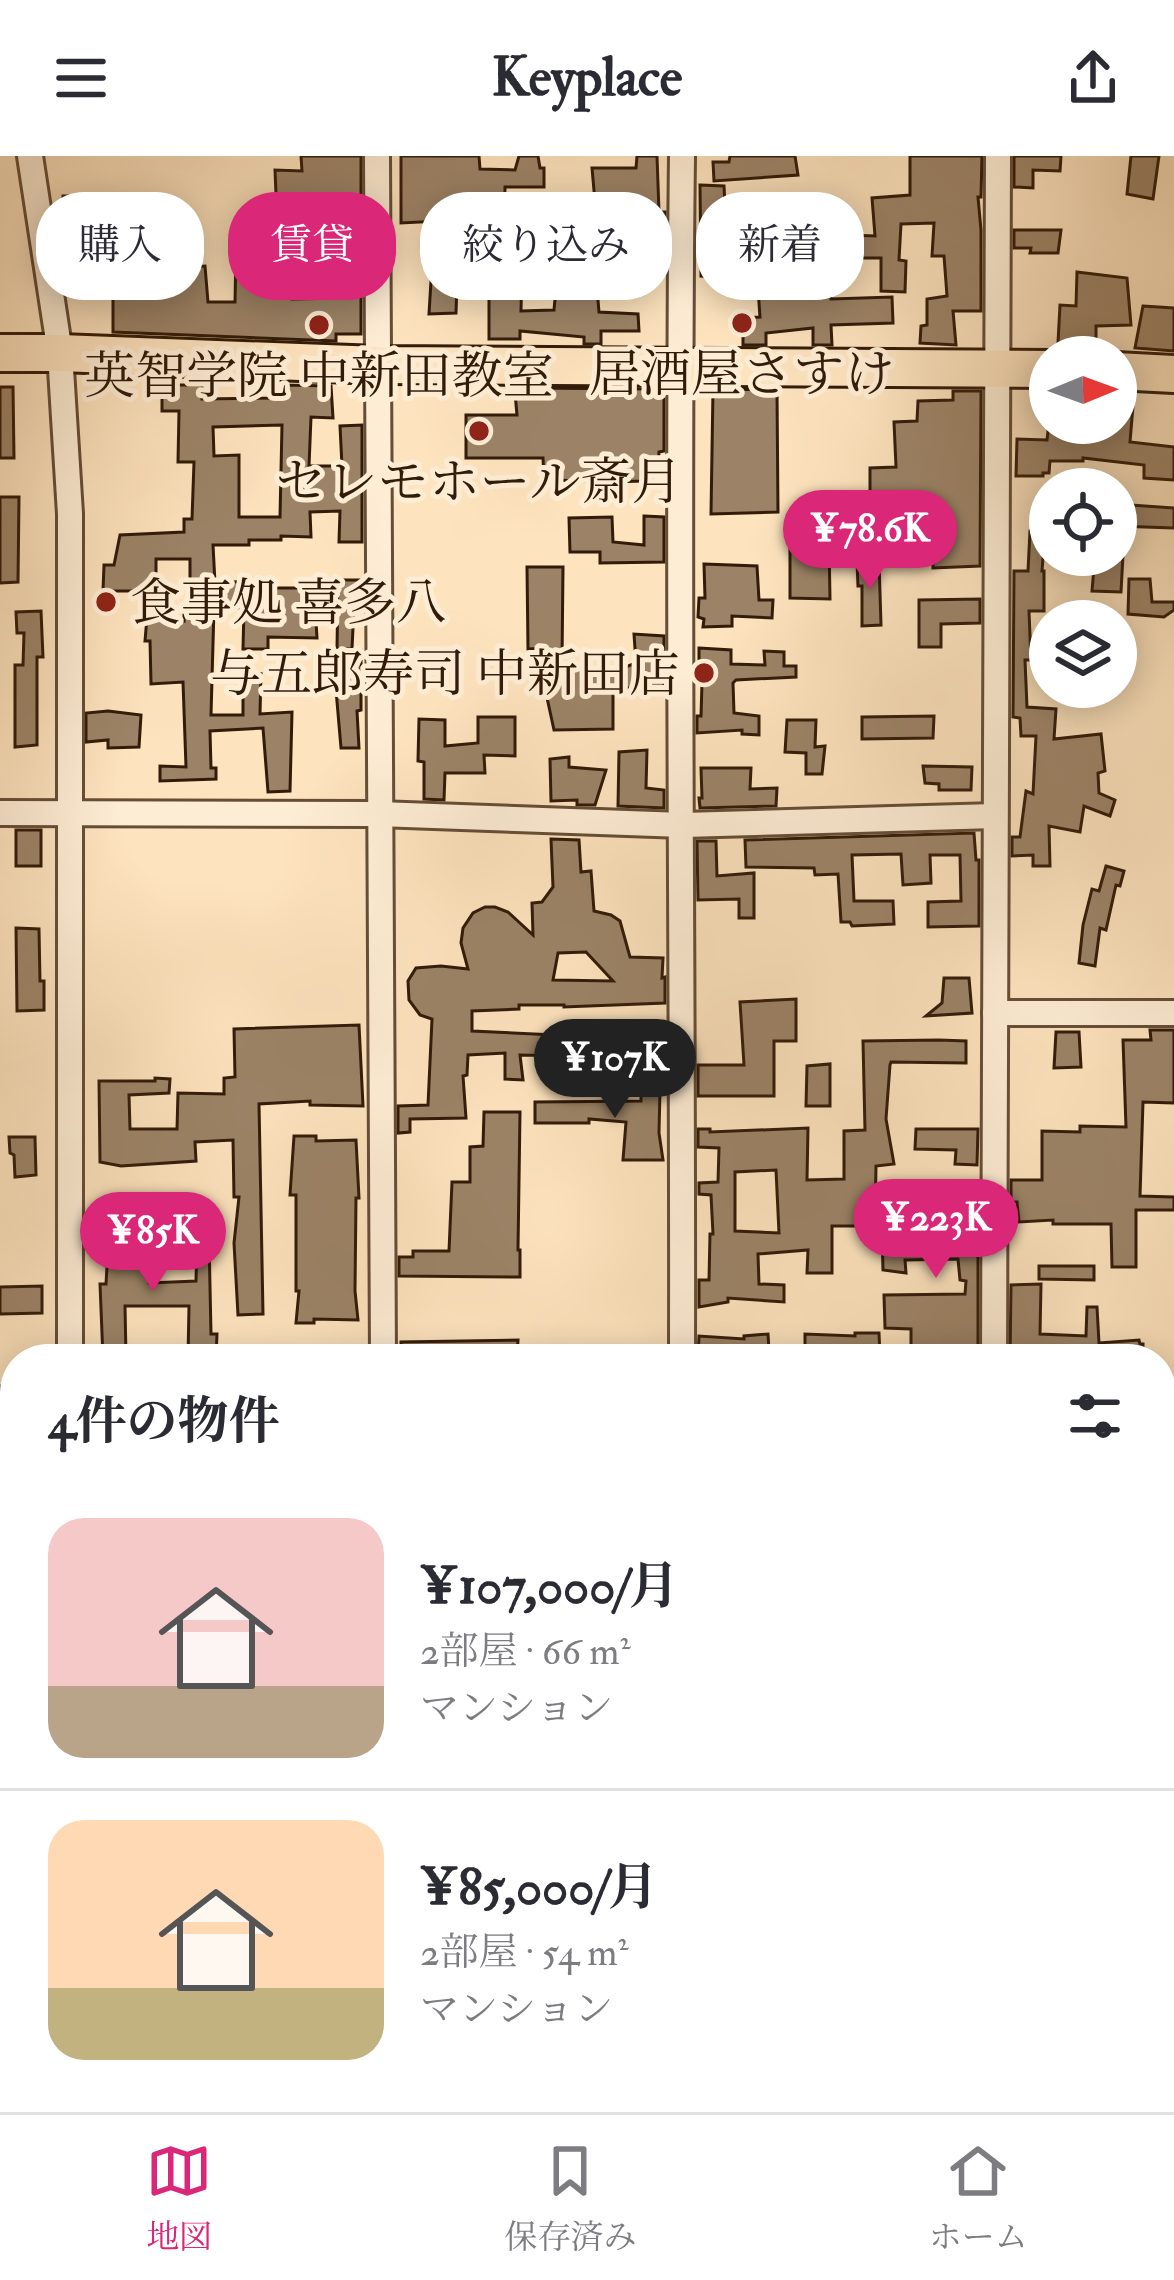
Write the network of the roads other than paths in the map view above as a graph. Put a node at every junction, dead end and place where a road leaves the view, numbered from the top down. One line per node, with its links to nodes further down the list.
1 (30, 156): 5 (street)
2 (377, 156): 7 (street)
3 (682, 156): 8 (street)
4 (998, 156): 9 (street)
5 (60, 352): 6 (highway); 7 (highway); 14 (street)
6 (0, 353)
7 (377, 364): 8 (highway); 15 (street)
8 (680, 365): 9 (highway); 17 (street)
9 (997, 367): 10 (highway); 16 (street)
10 (1029, 368)
11 (1137, 372): 12 (highway)
12 (1174, 374)
13 (0, 813): 14 (street)
14 (70, 814): 15 (street); 20 (street)
15 (379, 814): 17 (street); 21 (street)
16 (995, 816): 17 (street); 19 (street)
17 (682, 825): 22 (street)
18 (1174, 1012): 19 (street)
19 (995, 1013): 23 (street)
20 (70, 1344)
21 (383, 1344)
22 (682, 1344)
23 (994, 1344)

